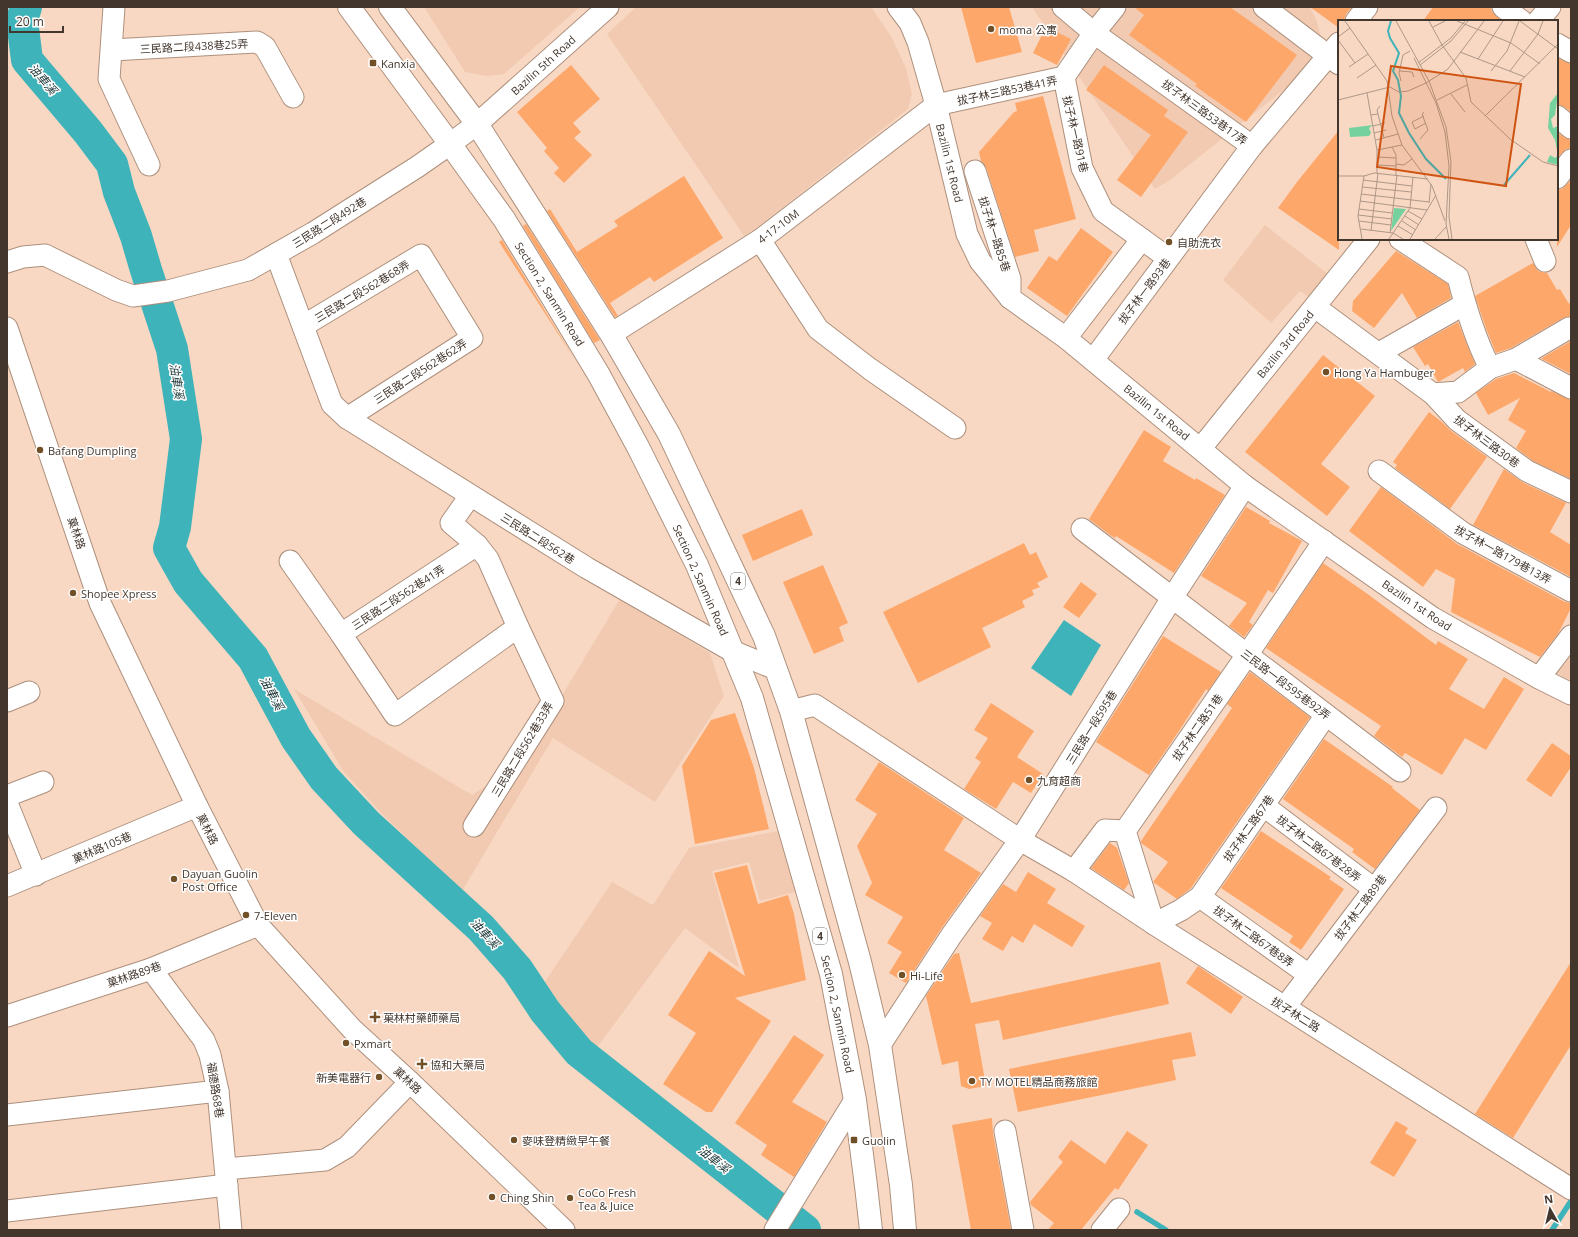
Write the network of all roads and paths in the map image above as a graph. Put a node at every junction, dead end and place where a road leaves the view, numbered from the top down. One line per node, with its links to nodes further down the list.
1 (114, 7): 17 (street)
2 (349, 7): 26 (main road, Section 2, Sanmin Road / 4)
3 (390, 7): 24 (main road, 4)
4 (608, 7): 24 (street, Bazilin 5th Road)
5 (898, 7): 22 (street, Bazilin 1st Road)
6 (1063, 7): 15 (street, 拔子林三路53巷17弄)
7 (1114, 7): 15 (street, 拔子林三路53巷41弄)
8 (1264, 7): 19 (street)
9 (1367, 7): 12 (street)
10 (1503, 7): 13 (street)
11 (1550, 7): 14 (street)
12 (1357, 20)
13 (1521, 20)
14 (1539, 20)
15 (1094, 33): 20 (street, 拔子林三路53巷41弄); 27 (street, 拔子林三路53巷17弄)
16 (1558, 45): 18 (street)
17 (112, 50): 21 (street, 三民路二段438巷25弄); 29 (street)
18 (1571, 52)
19 (1335, 54): 27 (street, 拔子林三路53巷17弄)
20 (1064, 77): 22 (street, 拔子林三路53巷41弄); 32 (street, 拔子林一路91巷)
21 (293, 97)
22 (936, 105): 33 (street, 4-17-10M); 42 (street, Bazilin 1st Road)
23 (1558, 117): 25 (street)
24 (477, 124): 26 (street, 三民路二段492巷); 48 (main road, 4)
25 (1571, 128)
26 (450, 144): 37 (street, 三民路二段492巷); 72 (main road, Section 2, Sanmin Road / 4)
27 (1252, 146): 38 (street, 拔子林一路93巷)
28 (1571, 160): 31 (street)
29 (149, 165)
30 (975, 171): 42 (street, 拔子林一路85巷)
31 (1558, 177)
32 (1142, 239): 38 (street, 拔子林一路91巷); 49 (street)
33 (760, 240): 48 (street, 4-17-10M); 57 (street)
34 (1368, 240): 44 (street, Bazilin 3rd Road)
35 (1402, 240): 43 (street)
36 (1536, 240): 39 (street)
37 (276, 254): 40 (street, 三民路二段492巷); 45 (street, 三民路二段562巷)
38 (1168, 258): 52 (street, 拔子林一路93巷)
39 (1546, 261)
40 (7, 262)
41 (447, 297): 45 (street, 三民路二段562巷68弄); 56 (street, 三民路二段562巷62弄)
42 (1010, 298): 49 (street, Bazilin 1st Road)
43 (1465, 304): 50 (street); 53 (street)
44 (1315, 307): 50 (street, 拔子林三路30巷); 58 (street, Bazilin 3rd Road)
45 (303, 326): 56 (street, 三民路二段562巷)
46 (7, 328): 85 (street, 菓林路)
47 (1569, 328): 51 (street)
48 (611, 334): 74 (main road, 4)
49 (1066, 338): 52 (street, Bazilin 1st Road)
50 (1378, 353): 55 (street, 拔子林三路30巷)
51 (1516, 359): 53 (street); 54 (street)
52 (1093, 360): 58 (street, Bazilin 1st Road)
53 (1490, 368): 55 (street)
54 (1571, 388)
55 (1433, 394): 61 (street, 拔子林三路30巷)
56 (347, 418): 62 (street, 三民路二段562巷)
57 (955, 428)
58 (1201, 448): 60 (street, Bazilin 1st Road)
59 (1379, 471): 67 (street, 拔子林一路179巷13弄)
60 (1245, 486): 64 (street, Bazilin 1st Road); 68 (street, 三民路一段595巷)
61 (1571, 492)
62 (470, 496): 65 (street, 三民路二段562巷33弄); 72 (street, 三民路二段562巷)
63 (1082, 529): 68 (street, 三民路一段595巷92弄)
64 (1324, 541): 73 (street, 拔子林二路51巷); 75 (street, Bazilin 1st Road)
65 (477, 545): 69 (street, 三民路二段562巷33弄); 70 (street, 三民路二段562巷41弄)
66 (290, 561): 70 (street)
67 (1571, 591)
68 (1172, 598): 73 (street, 三民路一段595巷92弄); 90 (street, 三民路一段595巷)
69 (518, 627): 70 (street, 三民路二段562巷41弄); 88 (street, 三民路二段562巷33弄)
70 (342, 634)
71 (1571, 636): 75 (street)
72 (732, 651): 74 (street, 三民路二段562巷); 105 (main road, Section 2, Sanmin Road / 4)
73 (1247, 655): 80 (street, 三民路一段595巷92弄); 89 (street, 拔子林二路51巷)
74 (776, 669): 79 (main road, 4)
75 (1540, 678): 77 (street, Bazilin 1st Road)
76 (29, 692): 78 (street)
77 (1571, 694)
78 (7, 701)
79 (791, 711): 90 (street, 拔子林二路); 102 (main road, 4)
80 (1326, 715): 81 (street, 三民路一段595巷92弄); 86 (street, 拔子林二路67巷)
81 (1400, 771)
82 (43, 782): 83 (street)
83 (7, 796)
84 (7, 803): 92 (street)
85 (197, 806): 92 (street, 菓林路105巷); 97 (street, 菓林路)
86 (1264, 806): 94 (street, 拔子林二路67巷28弄); 95 (street, 拔子林二路67巷)
87 (1436, 808): 94 (street, 拔子林二路89巷)
88 (474, 826)
89 (1125, 832): 91 (street); 96 (street)
90 (1020, 840): 91 (street, 拔子林二路); 102 (street, 三民路一段595巷)
91 (1074, 871): 96 (street, 拔子林二路)
92 (36, 875): 93 (street, 菓林路105巷)
93 (7, 886)
94 (1374, 889): 99 (street, 拔子林二路89巷)
95 (1200, 897): 96 (street, 拔子林二路67巷); 99 (street, 拔子林二路67巷8弄)
96 (1154, 924): 100 (street, 拔子林二路)
97 (258, 925): 98 (street, 菓林路89巷); 103 (street, 菓林路)
98 (151, 969): 101 (street, 菓林路89巷); 104 (street, 福德路68巷)
99 (1309, 975): 100 (street, 拔子林二路89巷)
100 (1285, 1007): 109 (street, 拔子林二路)
101 (7, 1016)
102 (880, 1045): 116 (main road, 4)
103 (410, 1082): 108 (street); 113 (street, 菓林路)
104 (218, 1091): 106 (street); 108 (street, 福德路68巷)
105 (855, 1100): 114 (street); 115 (main road, Section 2, Sanmin Road / 4)
106 (7, 1115)
107 (1005, 1131): 117 (street)
108 (226, 1177): 111 (street); 112 (street, 福德路68巷)
109 (1571, 1189)
110 (1119, 1209): 118 (street)
111 (7, 1211)
112 (231, 1230)
113 (564, 1230)
114 (775, 1230)
115 (870, 1230)
116 (905, 1230)
117 (1023, 1230)
118 (1102, 1230)

